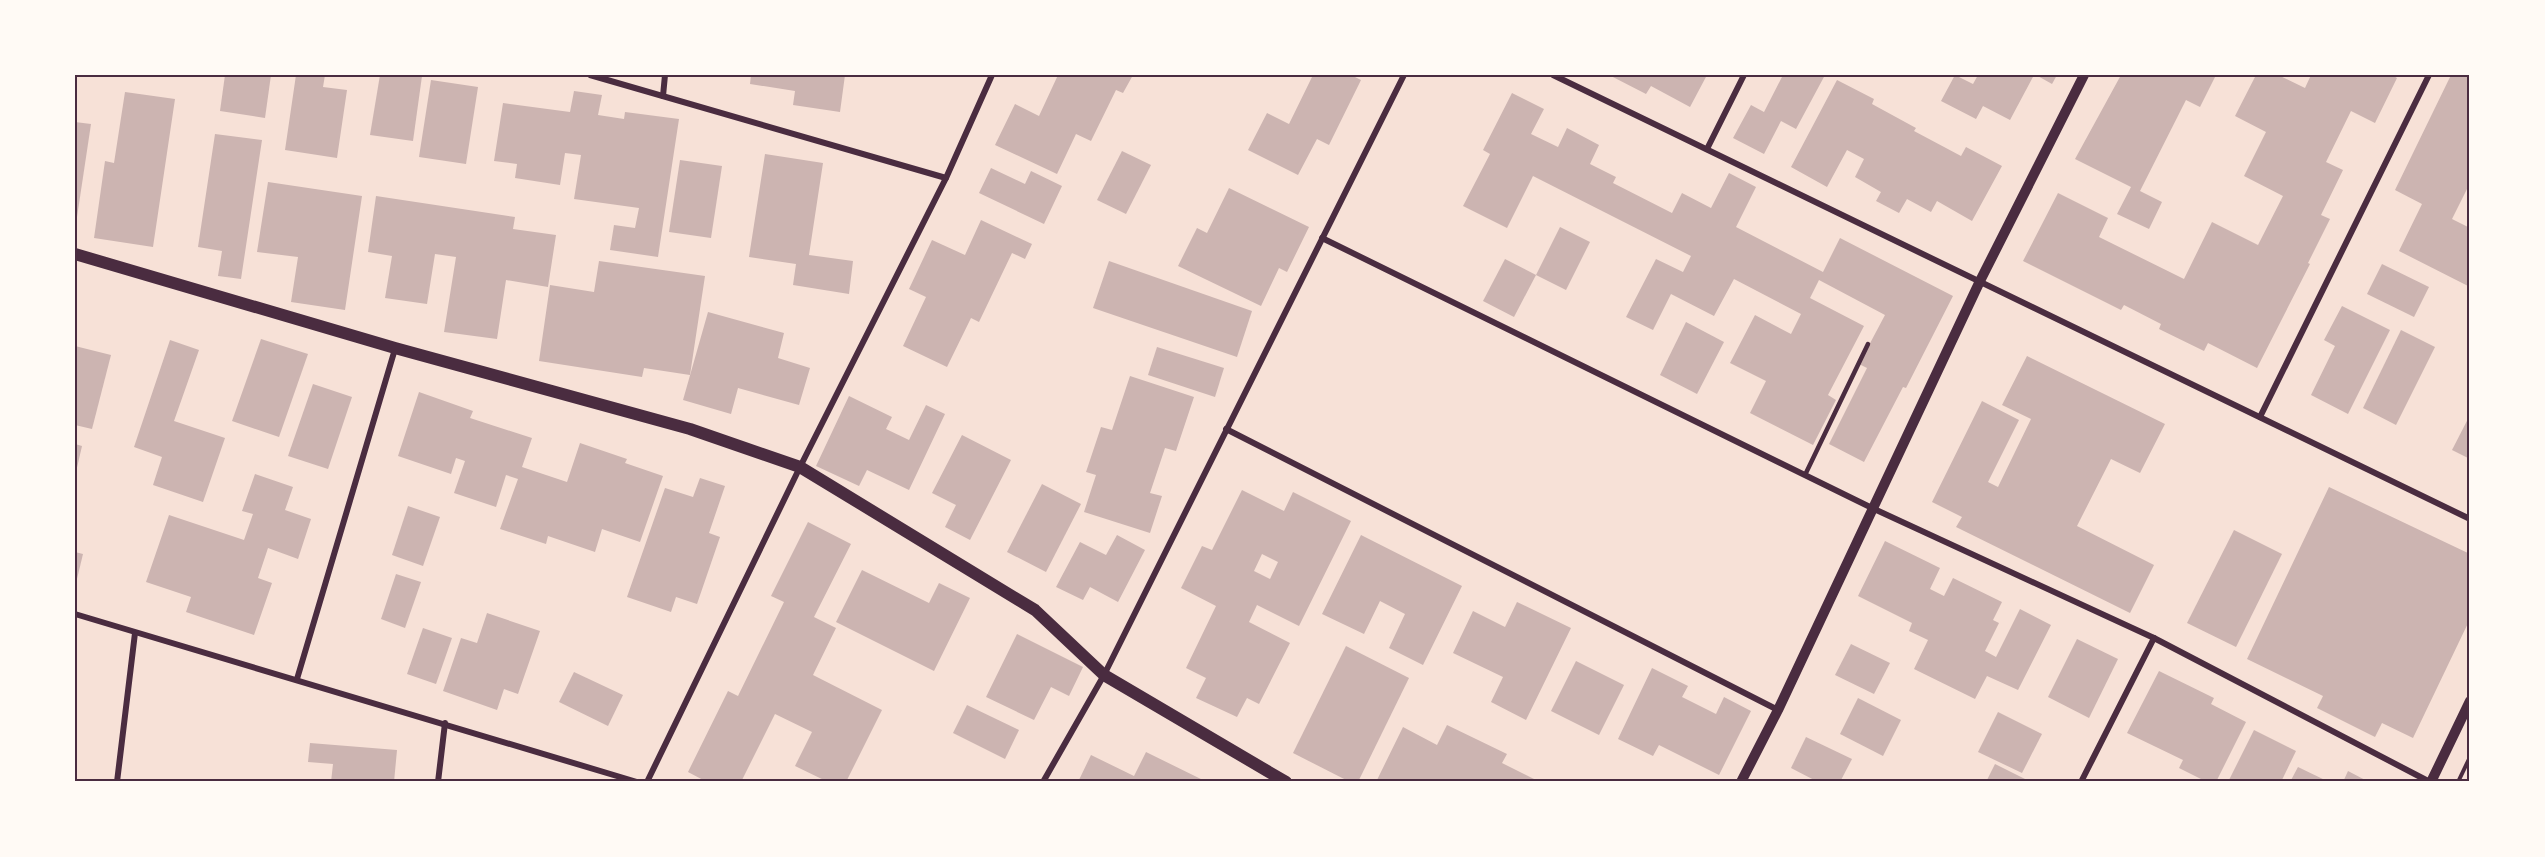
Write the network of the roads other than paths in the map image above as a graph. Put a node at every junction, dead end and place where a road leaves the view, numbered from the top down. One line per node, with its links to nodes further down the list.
1 (590, 75): 9 (street)
2 (665, 75): 9 (street)
3 (992, 75): 11 (street)
4 (1404, 75): 12 (street)
5 (1553, 75): 10 (street)
6 (1744, 75): 10 (street)
7 (2084, 75): 14 (street)
8 (2430, 75): 17 (street)
9 (663, 96): 11 (street)
10 (1707, 149): 14 (street)
11 (946, 178): 19 (street)
12 (1322, 238): 18 (street); 20 (street)
13 (75, 254): 16 (main road)
14 (1980, 281): 17 (street); 21 (street)
15 (1868, 344): 20 (lane)
16 (395, 348): 19 (main road); 27 (street)
17 (2260, 417): 22 (street)
18 (1226, 429): 26 (street); 29 (street)
19 (800, 467): 26 (main road); 34 (street)
20 (1805, 475): 21 (street)
21 (1872, 508): 25 (street); 29 (street)
22 (2470, 519)
23 (75, 614): 24 (street)
24 (135, 633): 27 (street); 31 (street)
25 (2154, 638): 38 (street); 39 (street)
26 (1104, 675): 35 (street); 36 (main road)
27 (297, 679): 30 (street)
28 (2470, 701): 39 (street)
29 (1778, 710): 37 (street)
30 (445, 723): 32 (street); 33 (street)
31 (117, 782)
32 (438, 782)
33 (637, 782)
34 (647, 782)
35 (1043, 782)
36 (1286, 782)
37 (1741, 782)
38 (2081, 782)
39 (2431, 782)

